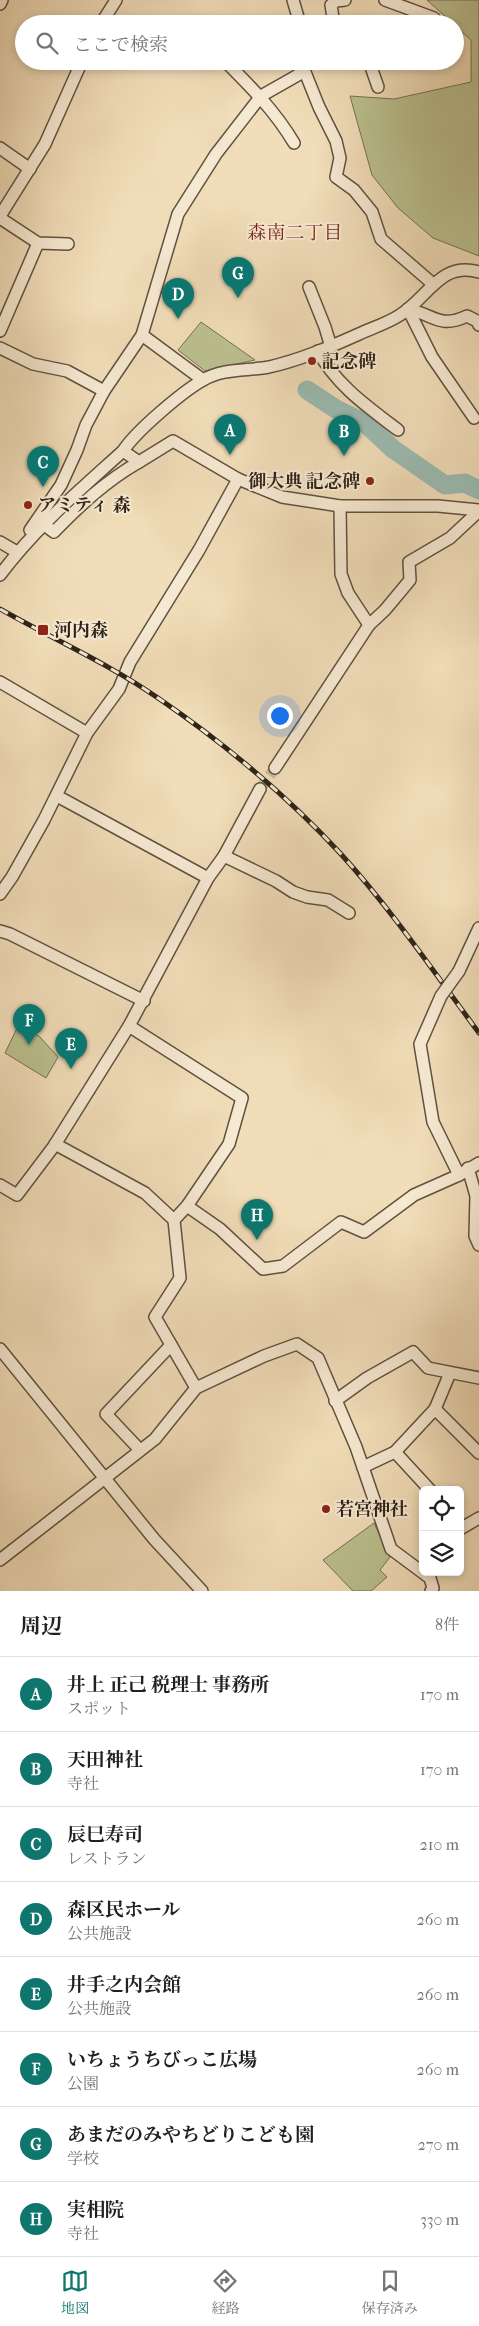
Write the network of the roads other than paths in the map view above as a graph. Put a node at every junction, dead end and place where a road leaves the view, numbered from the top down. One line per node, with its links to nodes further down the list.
1 (2, 0): 6 (street)
2 (116, 0): 7 (street)
3 (293, 0): 8 (street)
4 (345, 0): 9 (street)
5 (385, 0): 10 (street)
6 (0, 4)
7 (107, 15)
8 (297, 15)
9 (333, 15)
10 (426, 15)
11 (78, 70): 20 (street)
12 (234, 70): 17 (street)
13 (301, 70): 17 (street)
14 (307, 70): 25 (street)
15 (372, 70): 16 (street)
16 (378, 87)
17 (261, 96): 18 (street); 30 (street)
18 (294, 143)
19 (0, 148): 20 (street)
20 (30, 169): 21 (street)
21 (0, 217): 22 (street)
22 (38, 243): 23 (street); 29 (street)
23 (68, 244)
24 (479, 272): 25 (street)
25 (433, 284): 27 (street)
26 (308, 287): 31 (street)
27 (408, 309): 28 (street); 31 (street); 36 (street)
28 (479, 325)
29 (0, 331)
30 (142, 335): 34 (street); 35 (street)
31 (331, 346): 33 (street)
32 (0, 348): 35 (street)
33 (318, 351): 34 (street); 37 (street)
34 (203, 380): 38 (street)
35 (104, 391): 44 (street)
36 (474, 418)
37 (398, 430)
38 (123, 451): 39 (street); 43 (street)
39 (139, 462): 40 (street); 43 (street)
40 (238, 479): 41 (street); 50 (street)
41 (340, 506): 42 (street); 48 (street)
42 (479, 510): 48 (street)
43 (43, 524): 44 (street)
44 (29, 539): 46 (street)
45 (0, 542): 46 (street)
46 (17, 552): 47 (street)
47 (0, 575)
48 (369, 624): 51 (street)
49 (0, 682): 50 (street)
50 (87, 733): 53 (street)
51 (275, 768)
52 (260, 790): 54 (street)
53 (57, 796): 55 (street); 56 (street)
54 (224, 856): 55 (street); 57 (street)
55 (208, 878): 60 (street)
56 (0, 894)
57 (350, 914)
58 (479, 928): 64 (street, bridge)
59 (0, 931): 60 (street)
60 (144, 1001): 61 (street)
61 (129, 1026): 62 (street); 66 (street)
62 (56, 1144): 65 (street); 67 (street)
63 (479, 1163): 64 (street)
64 (464, 1171): 66 (street); 68 (street)
65 (0, 1185)
66 (187, 1206): 67 (street)
67 (174, 1220): 69 (street)
68 (479, 1245)
69 (171, 1345): 73 (street); 76 (street)
70 (0, 1349): 80 (street)
71 (450, 1373): 72 (street); 74 (street); 75 (street)
72 (479, 1378)
73 (196, 1388): 74 (street); 76 (street)
74 (334, 1401): 79 (street)
75 (435, 1409): 77 (street); 78 (street)
76 (140, 1450): 80 (street)
77 (394, 1452): 79 (street); 81 (street)
78 (479, 1454)
79 (363, 1467): 85 (street)
80 (106, 1478): 84 (street); 87 (street)
81 (426, 1486)
82 (479, 1518): 83 (street)
83 (464, 1527)
84 (0, 1560)
85 (419, 1568)
86 (429, 1576): 88 (street)
87 (202, 1591)
88 (432, 1591)

